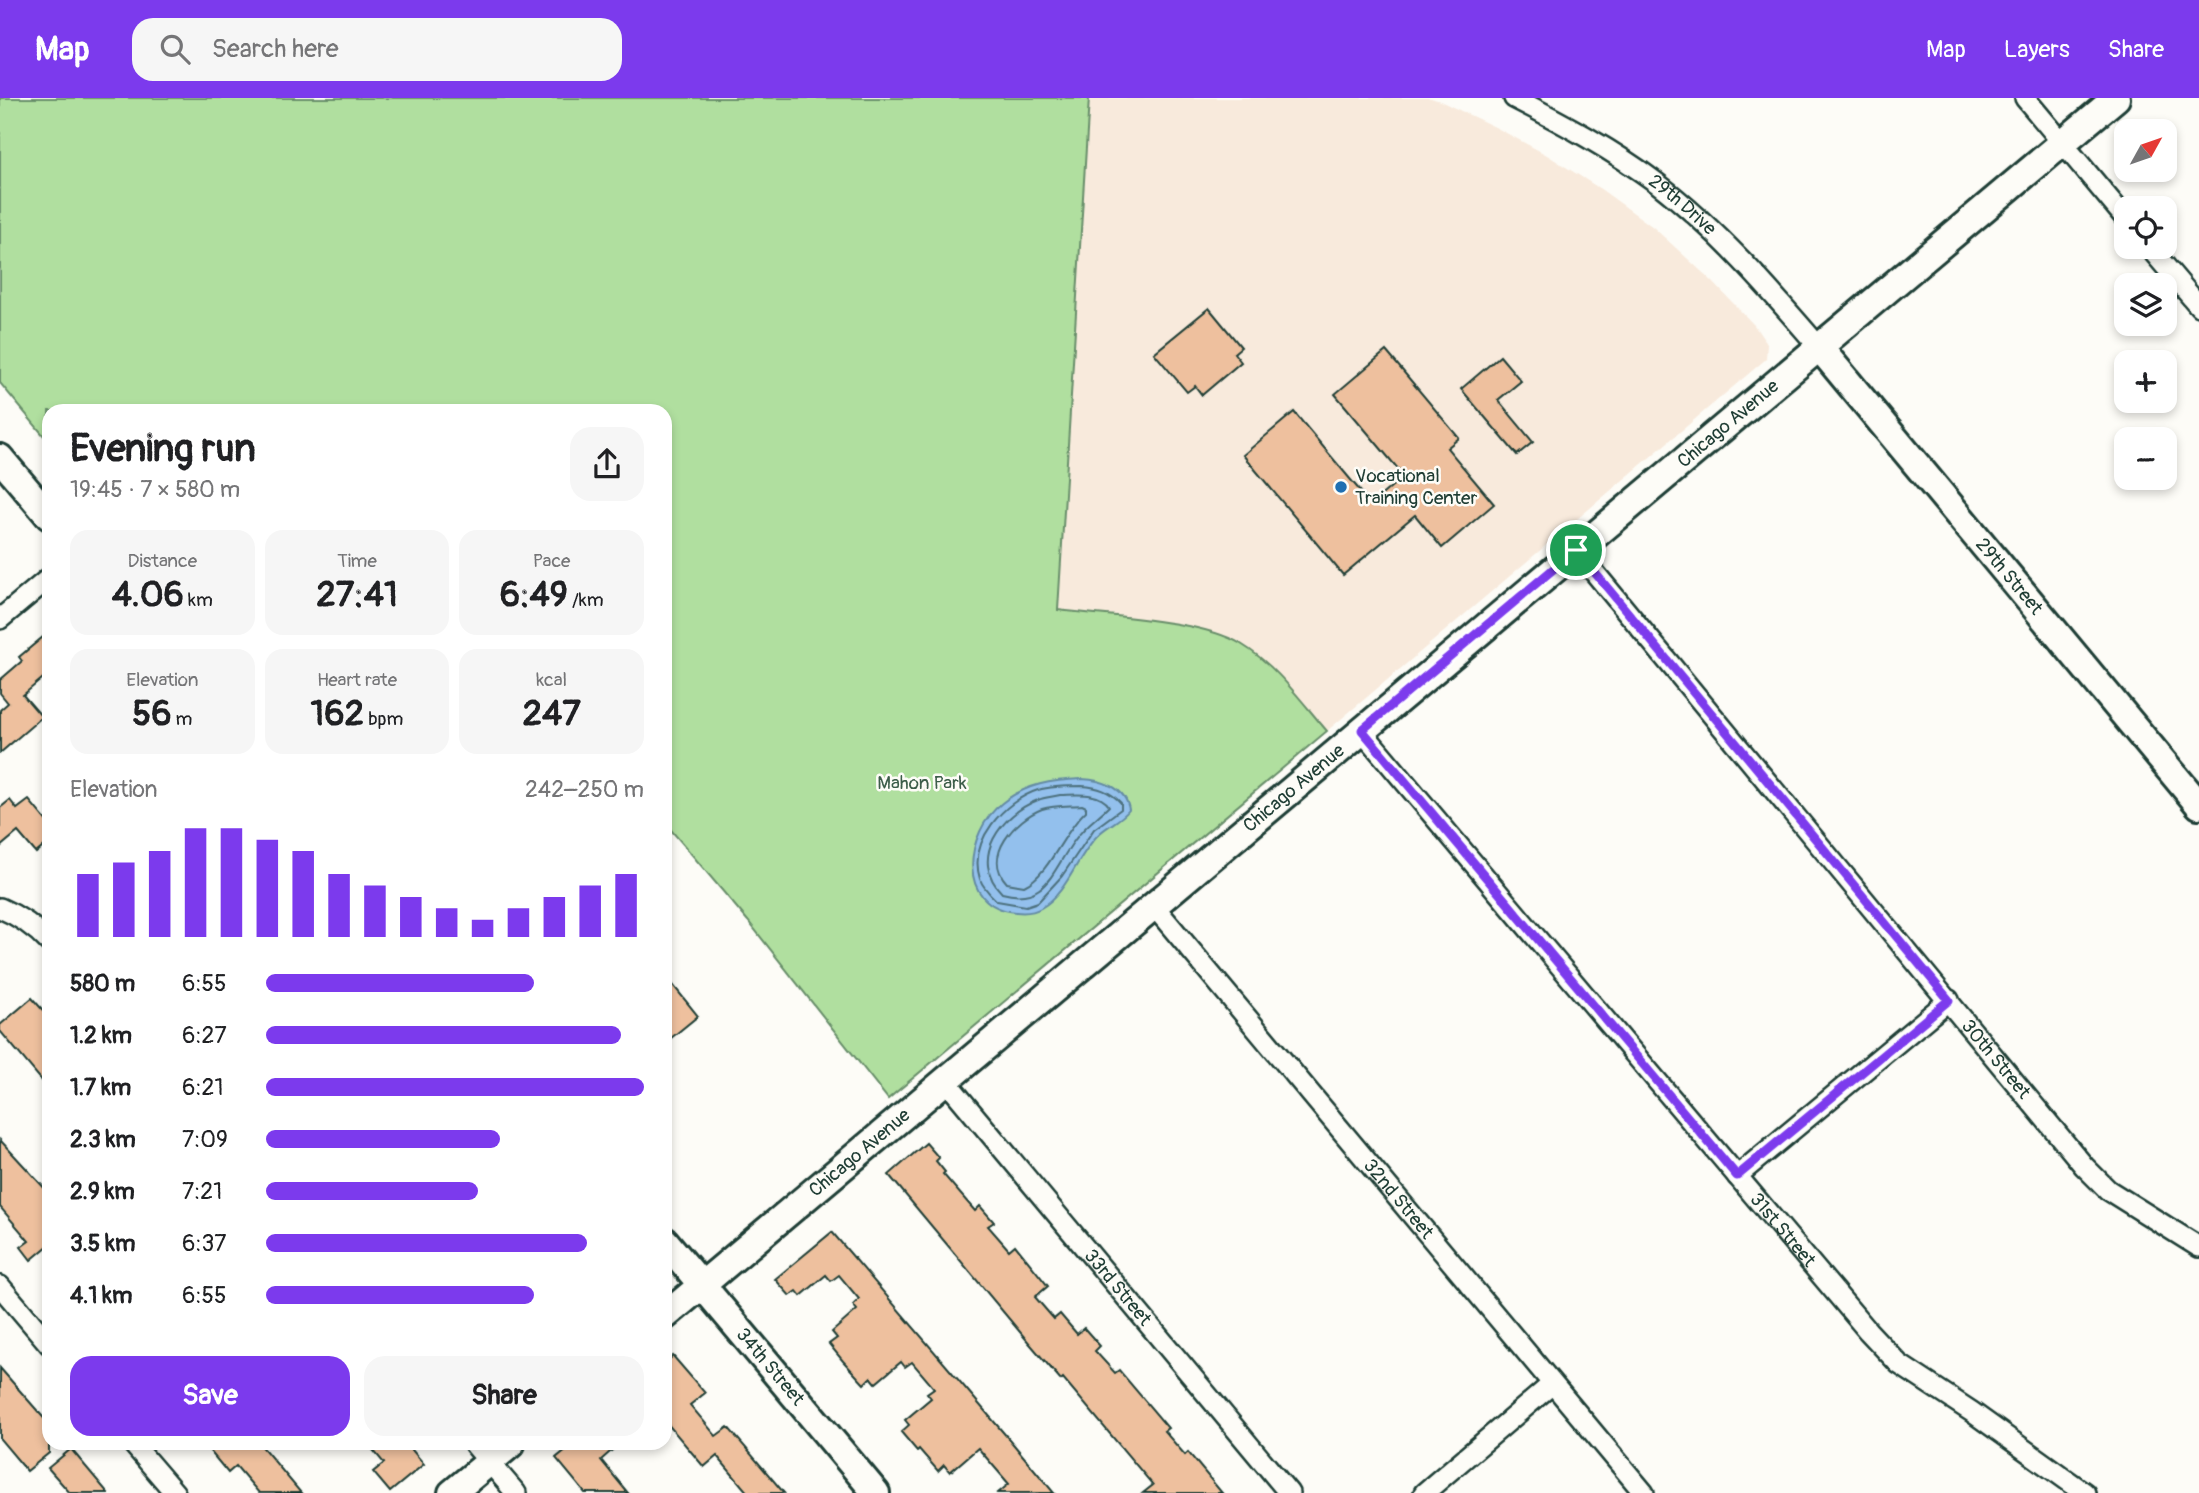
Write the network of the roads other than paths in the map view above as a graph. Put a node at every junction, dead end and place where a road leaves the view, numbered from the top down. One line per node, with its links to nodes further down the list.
1 (1514, 98): 8 (street, 29th Drive)
2 (2025, 98): 4 (street)
3 (2116, 98): 4 (street, Chicago Avenue)
4 (2063, 143): 5 (street); 8 (street, Chicago Avenue)
5 (2114, 205)
6 (2159, 259): 7 (street)
7 (2199, 306)
8 (1819, 347): 11 (street, Chicago Avenue); 15 (street, 29th Street)
9 (0, 458): 10 (street)
10 (42, 508)
11 (1576, 550): 14 (street, Chicago Avenue); 19 (street, 30th Street)
12 (42, 584): 13 (street)
13 (0, 619)
14 (1362, 730): 16 (street, Chicago Avenue); 21 (street, 31st Street)
15 (2199, 805)
16 (1153, 905): 20 (street, Chicago Avenue); 28 (street, 32nd Street)
17 (0, 908): 18 (street)
18 (42, 934)
19 (1949, 1000): 21 (street); 22 (street, 30th Street)
20 (945, 1080): 24 (street, Chicago Avenue); 35 (street, 33rd Street)
21 (1737, 1176): 38 (street, 31st Street)
22 (2199, 1247)
23 (672, 1249): 24 (street, 34th Street)
24 (702, 1285): 26 (street, Chicago Avenue); 34 (street, 34th Street)
25 (0, 1286): 27 (street)
26 (672, 1310)
27 (42, 1336)
28 (1552, 1384): 36 (street); 37 (street, 32nd Street)
29 (138, 1450): 31 (street)
30 (482, 1453): 32 (street); 33 (street)
31 (175, 1493)
32 (452, 1493)
33 (516, 1493)
34 (876, 1493)
35 (1289, 1493)
36 (1424, 1493)
37 (1644, 1493)
38 (2085, 1493)

